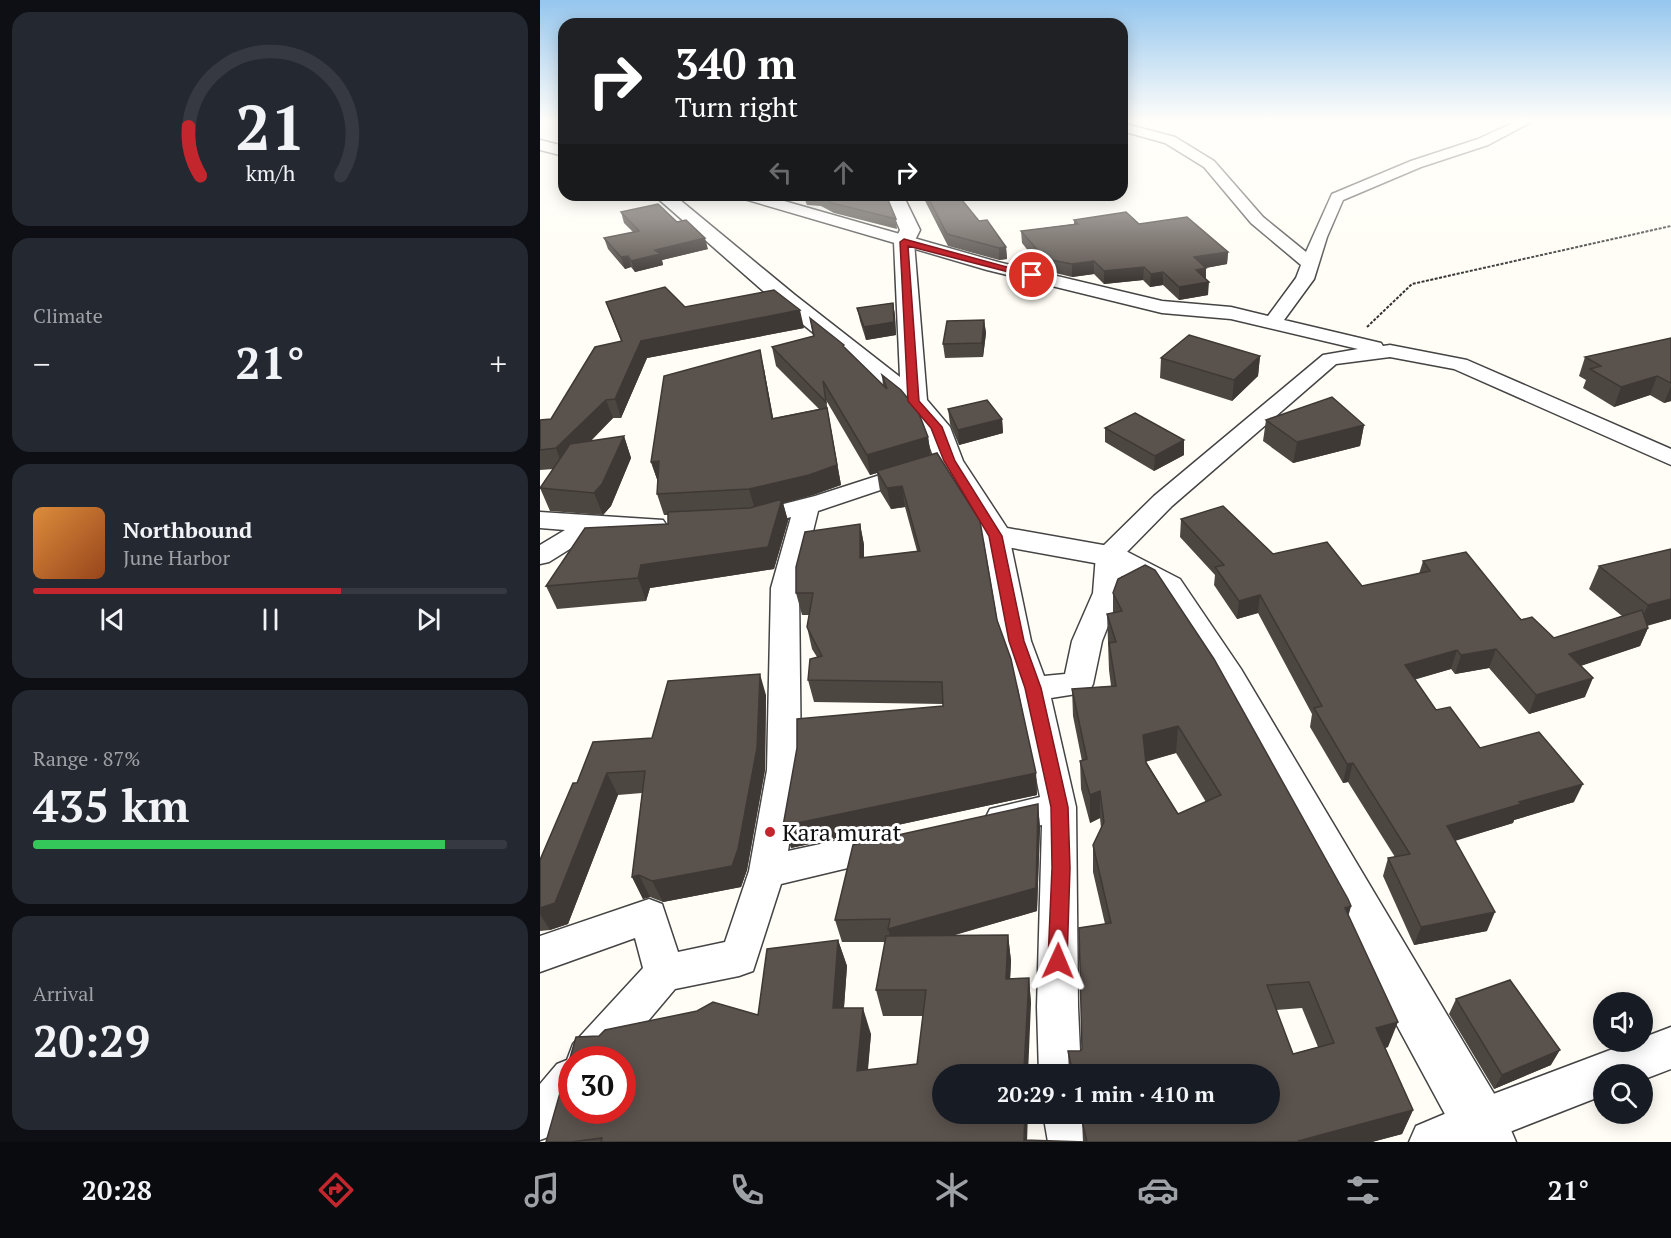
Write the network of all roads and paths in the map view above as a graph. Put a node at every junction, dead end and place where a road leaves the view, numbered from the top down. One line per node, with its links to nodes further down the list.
1 (1217, 173): 8 (street)
2 (1393, 173): 8 (street)
3 (670, 201): 12 (street)
4 (766, 201): 7 (street)
5 (897, 201): 7 (street)
6 (1671, 226): 10 (path)
7 (904, 242): 9 (street); 12 (street)
8 (1310, 264): 9 (street)
9 (1272, 324): 10 (street)
10 (1352, 342): 11 (street)
11 (1390, 351): 13 (street); 21 (street)
12 (914, 401): 14 (street)
13 (1671, 458)
14 (950, 461): 15 (street); 20 (street)
15 (807, 506): 17 (street); 27 (street)
16 (540, 520): 18 (street)
17 (721, 522)
18 (593, 524): 19 (street); 22 (street)
19 (674, 524)
20 (996, 536): 21 (street); 23 (street)
21 (1109, 555): 23 (street); 36 (street)
22 (540, 556)
23 (1033, 688): 24 (street)
24 (1059, 807): 25 (street); 32 (street)
25 (967, 827)
26 (910, 839): 27 (street)
27 (767, 871): 29 (street)
28 (540, 954): 29 (street)
29 (664, 973): 30 (street)
30 (599, 1046)
31 (1671, 1048): 36 (street)
32 (1059, 1064)
33 (558, 1096): 34 (street)
34 (540, 1118)
35 (1067, 1124): 37 (street)
36 (1484, 1131): 38 (street)
37 (1071, 1142)
38 (1432, 1142)

